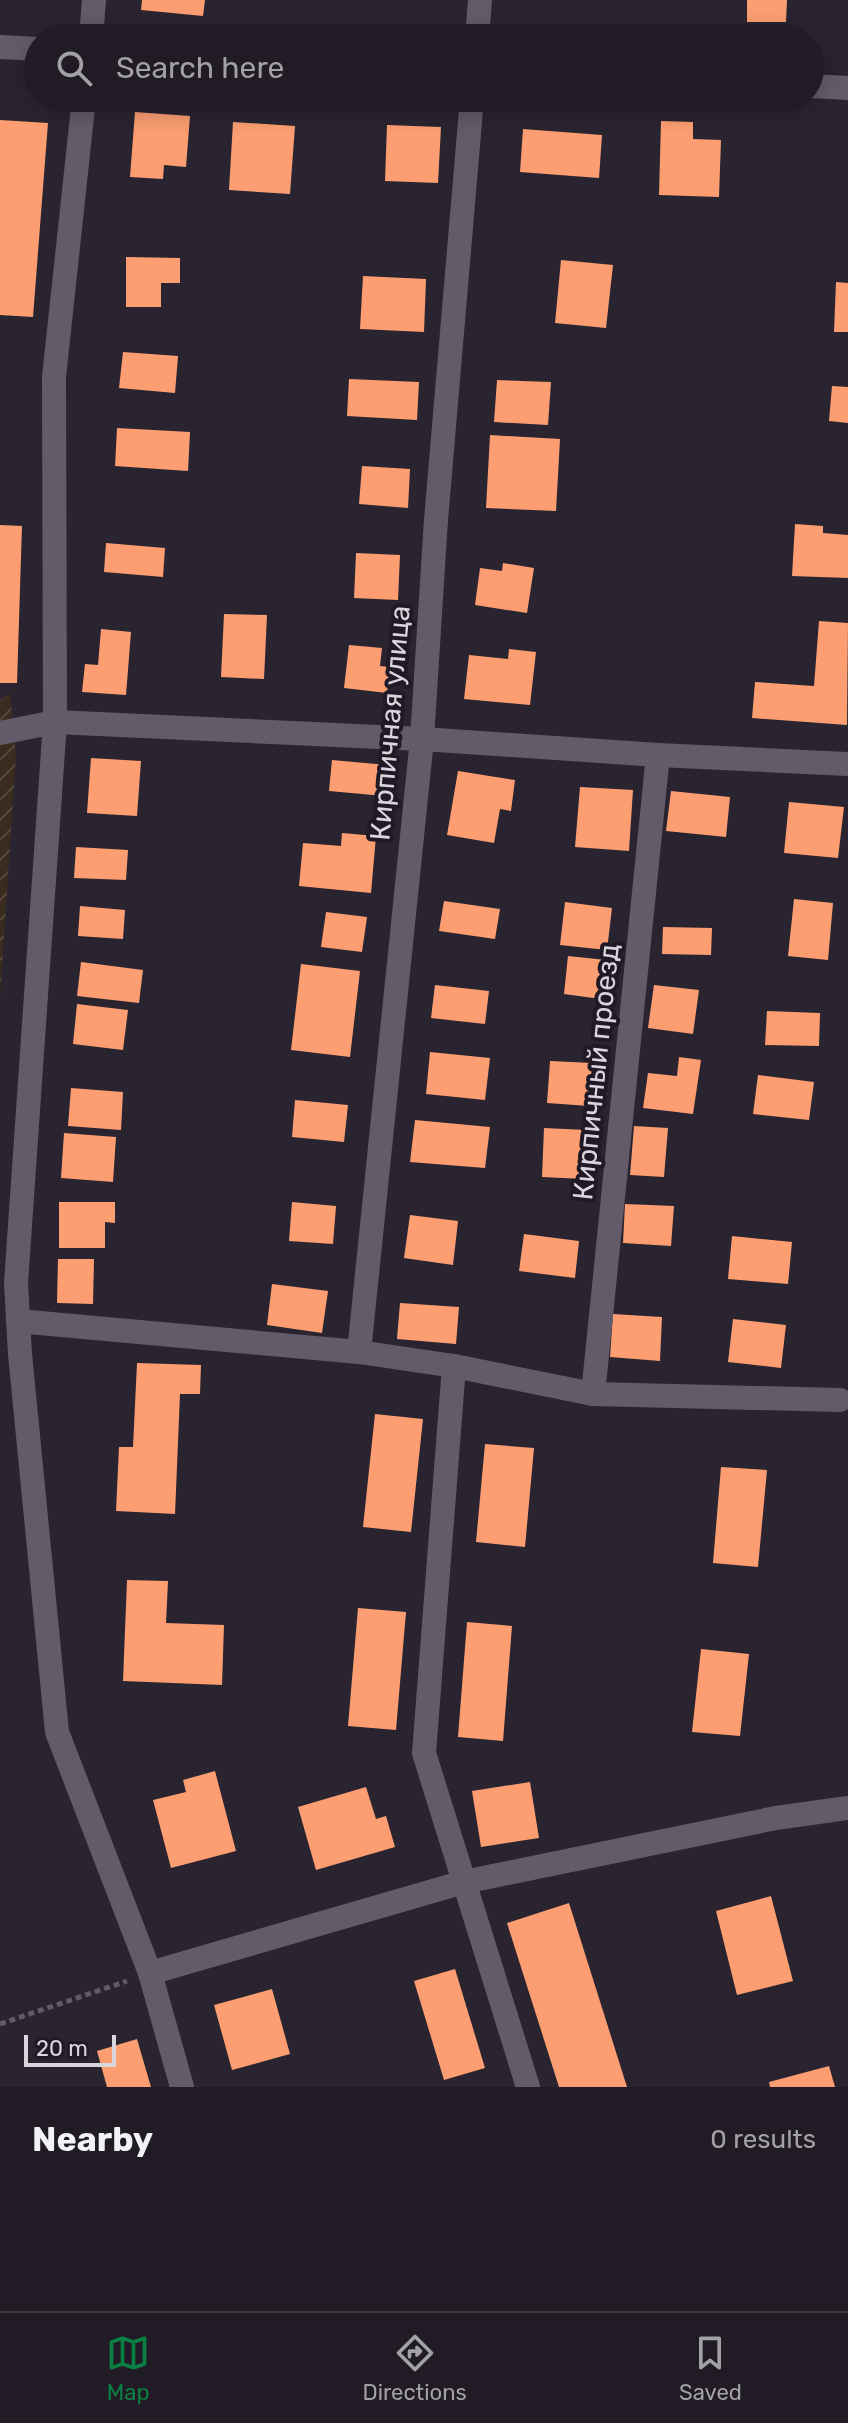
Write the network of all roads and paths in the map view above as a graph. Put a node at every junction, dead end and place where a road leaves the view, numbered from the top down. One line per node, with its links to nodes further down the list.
1 (94, 0): 3 (street)
2 (480, 0): 4 (street)
3 (92, 24)
4 (478, 24)
5 (0, 47): 6 (street)
6 (24, 48)
7 (824, 87): 8 (street)
8 (848, 88)
9 (82, 112): 11 (street)
10 (471, 112): 13 (street, Кирпичная улица)
11 (55, 722): 12 (street); 13 (street); 16 (street)
12 (0, 733)
13 (422, 739): 14 (street); 17 (street, Кирпичная улица)
14 (658, 755): 15 (street); 19 (street, Кирпичный проезд)
15 (848, 764)
16 (18, 1321): 17 (street); 23 (street)
17 (359, 1352): 18 (street)
18 (454, 1366): 19 (street); 22 (street)
19 (593, 1394): 20 (street)
20 (840, 1400)
21 (848, 1808): 22 (street)
22 (464, 1882): 23 (street); 26 (street)
23 (150, 1973): 24 (path); 25 (street)
24 (0, 2024)
25 (182, 2087)
26 (528, 2087)

